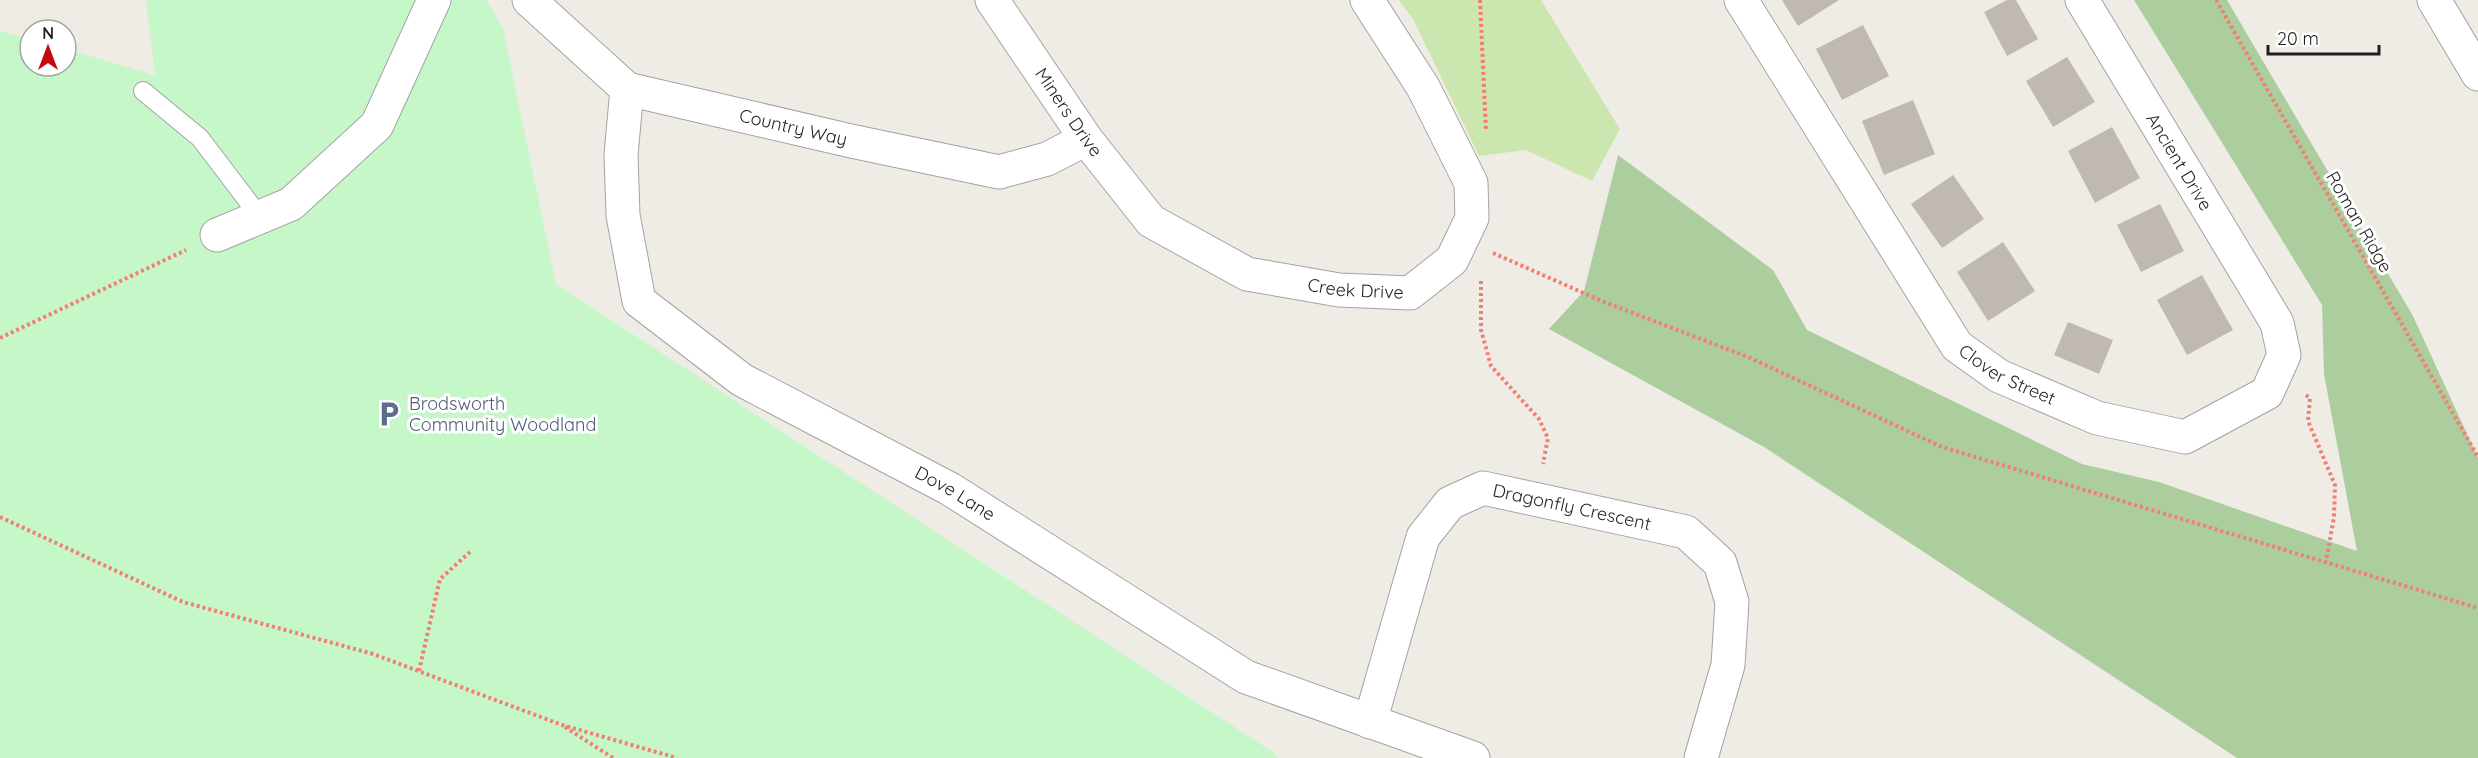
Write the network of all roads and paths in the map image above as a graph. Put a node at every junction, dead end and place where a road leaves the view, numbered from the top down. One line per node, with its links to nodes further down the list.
1 (434, 0): 15 (street)
2 (529, 0): 11 (street, Country Way)
3 (993, 0): 13 (street, Miners Drive)
4 (1367, 0): 14 (street, Creek Drive)
5 (1480, 0): 14 (path)
6 (1741, 0): 22 (street, Clover Street)
7 (2082, 0): 19 (street, Ancient Drive)
8 (2216, 0): 24 (path, Roman Ridge)
9 (2434, 0): 10 (street)
10 (2478, 74)
11 (627, 89): 13 (street, Country Way); 30 (street, Dove Lane)
12 (143, 91): 15 (lane)
13 (1086, 139): 16 (street, Miners Drive)
14 (1471, 183): 16 (street, Creek Drive)
15 (260, 217): 17 (street)
16 (1151, 221)
17 (217, 235): 21 (path)
18 (1492, 253): 27 (path)
19 (2277, 323): 22 (street, Clover Street)
20 (1480, 330): 23 (path)
21 (0, 338)
22 (2274, 376): 27 (path)
23 (1548, 438)
24 (2478, 457)
25 (0, 517): 29 (path)
26 (470, 552): 29 (path)
27 (2326, 562): 28 (path)
28 (2478, 608)
29 (419, 671): 31 (path)
30 (1370, 722): 32 (street, Dove Lane); 36 (street, Dragonfly Crescent)
31 (562, 724): 33 (path); 34 (path)
32 (1428, 751): 35 (street, Dove Lane)
33 (613, 758)
34 (677, 758)
35 (1473, 758)
36 (1701, 758)

